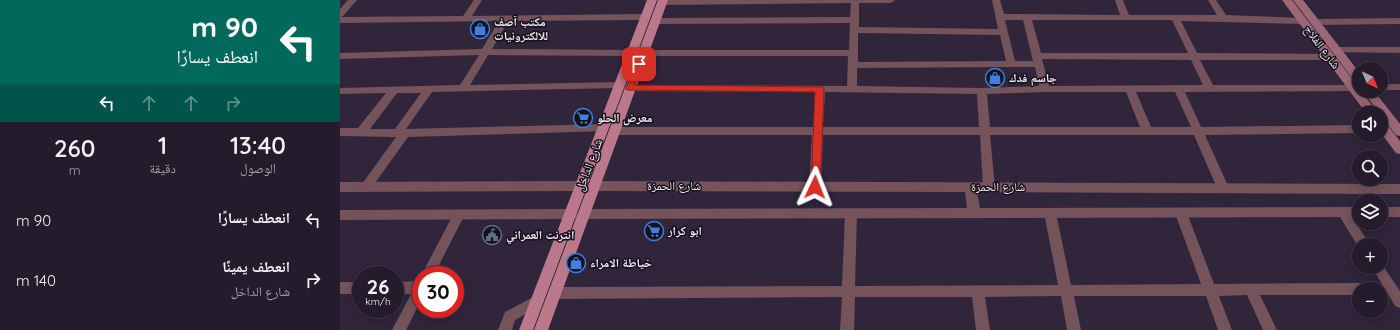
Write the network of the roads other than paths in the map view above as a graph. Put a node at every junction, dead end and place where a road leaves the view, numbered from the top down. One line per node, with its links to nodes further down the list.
1 (478, 0): 19 (street)
2 (659, 0): 3 (street); 20 (main road, شارع الداخل)
3 (855, 0): 4 (street); 22 (street)
4 (891, 0)
5 (996, 0): 13 (street)
6 (1119, 0): 16 (street)
7 (1212, 0): 18 (street)
8 (1287, 0): 23 (main road, شارع الفلاح)
9 (1298, 0): 25 (main road, شارع الفلاح)
10 (352, 1): 11 (street); 12 (street)
11 (340, 2)
12 (340, 14)
13 (1000, 16): 14 (street); 27 (street)
14 (1027, 17): 16 (street); 35 (street)
15 (505, 18): 19 (street); 20 (street); 29 (street)
16 (1126, 18): 17 (street)
17 (1175, 18): 18 (street); 34 (street)
18 (1223, 18): 23 (street)
19 (466, 19): 21 (street)
20 (650, 19): 22 (street); 30 (main road, شارع الداخل)
21 (340, 20)
22 (854, 20): 26 (street)
23 (1303, 21): 32 (main road, شارع الفلاح)
24 (1400, 21): 25 (street)
25 (1315, 22): 32 (main road, شارع الفلاح)
26 (854, 30): 27 (street); 31 (street)
27 (1004, 32): 36 (street)
28 (1400, 50): 32 (street)
29 (486, 52): 30 (street); 33 (street); 43 (street)
30 (637, 53): 31 (street); 40 (main road, شارع الداخل)
31 (853, 53): 37 (street)
32 (1333, 53): 34 (street); 38 (main road, شارع الفلاح)
33 (340, 56)
34 (1193, 56): 35 (street); 49 (street)
35 (1038, 60): 36 (street); 46 (street)
36 (1011, 64): 37 (street)
37 (852, 65): 45 (street)
38 (1352, 79)
39 (1352, 84): 49 (street)
40 (624, 87): 43 (street); 44 (street); 56 (main road, شارع الداخل)
41 (1388, 87): 42 (street)
42 (1400, 87)
43 (463, 89): 51 (street)
44 (820, 89): 45 (street); 58 (street)
45 (852, 89): 53 (street)
46 (1045, 89): 47 (street); 53 (street)
47 (1130, 89): 48 (street); 60 (street)
48 (1179, 89): 49 (street); 61 (street)
49 (1210, 89)
50 (394, 90): 51 (street); 52 (street); 63 (street)
51 (429, 90): 64 (street)
52 (340, 91)
53 (982, 91): 59 (street)
54 (1374, 98): 57 (main road)
55 (1352, 129): 61 (street)
56 (609, 130): 58 (street); 64 (street); 67 (main road, شارع الداخل); 68 (main road, شارع الداخل)
57 (1399, 130)
58 (818, 131): 59 (street); 71 (street)
59 (986, 131): 60 (street); 73 (street)
60 (1148, 131): 61 (street)
61 (1197, 131): 74 (street)
62 (340, 132): 63 (street)
63 (361, 132): 64 (street)
64 (402, 133): 70 (street)
65 (1388, 135): 66 (main road)
66 (1400, 150)
67 (581, 186): 70 (street); 84 (main road, شارع الداخل)
68 (595, 186): 71 (street, شارع الحمزة); 85 (main road, شارع الداخل)
69 (340, 187): 70 (street)
70 (366, 187)
71 (815, 187): 72 (street, شارع الحمزة)
72 (970, 187): 73 (street, شارع الحمزة); 80 (street)
73 (989, 187): 74 (street, شارع الحمزة)
74 (1223, 188): 75 (street, شارع الحمزة)
75 (1400, 189)
76 (1344, 212): 77 (street); 82 (street); 88 (street)
77 (1352, 212)
78 (1388, 212): 79 (street)
79 (1400, 212)
80 (974, 213): 81 (street); 86 (street)
81 (1050, 213): 82 (street); 93 (street)
82 (1181, 213): 94 (street)
83 (459, 214): 84 (street); 87 (street); 89 (street)
84 (570, 214): 100 (main road, شارع الداخل)
85 (585, 214): 86 (street); 99 (main road, شارع الداخل)
86 (851, 214): 96 (street)
87 (340, 215)
88 (1360, 238)
89 (432, 266)
90 (340, 288): 91 (street)
91 (352, 288)
92 (1352, 289): 95 (street)
93 (1066, 290): 94 (street); 97 (street); 109 (street)
94 (1210, 290): 95 (street); 110 (street)
95 (1251, 290): 111 (street)
96 (848, 291): 97 (street); 99 (street); 107 (street)
97 (978, 291): 108 (street)
98 (1388, 291): 101 (street)
99 (554, 293): 106 (main road, شارع الداخل)
100 (538, 301): 104 (street); 105 (main road, شارع الداخل)
101 (1400, 302)
102 (412, 305): 103 (street)
103 (399, 330)
104 (505, 330)
105 (526, 330)
106 (542, 330)
107 (847, 330)
108 (983, 330)
109 (1074, 330)
110 (1226, 330)
111 (1270, 330)

